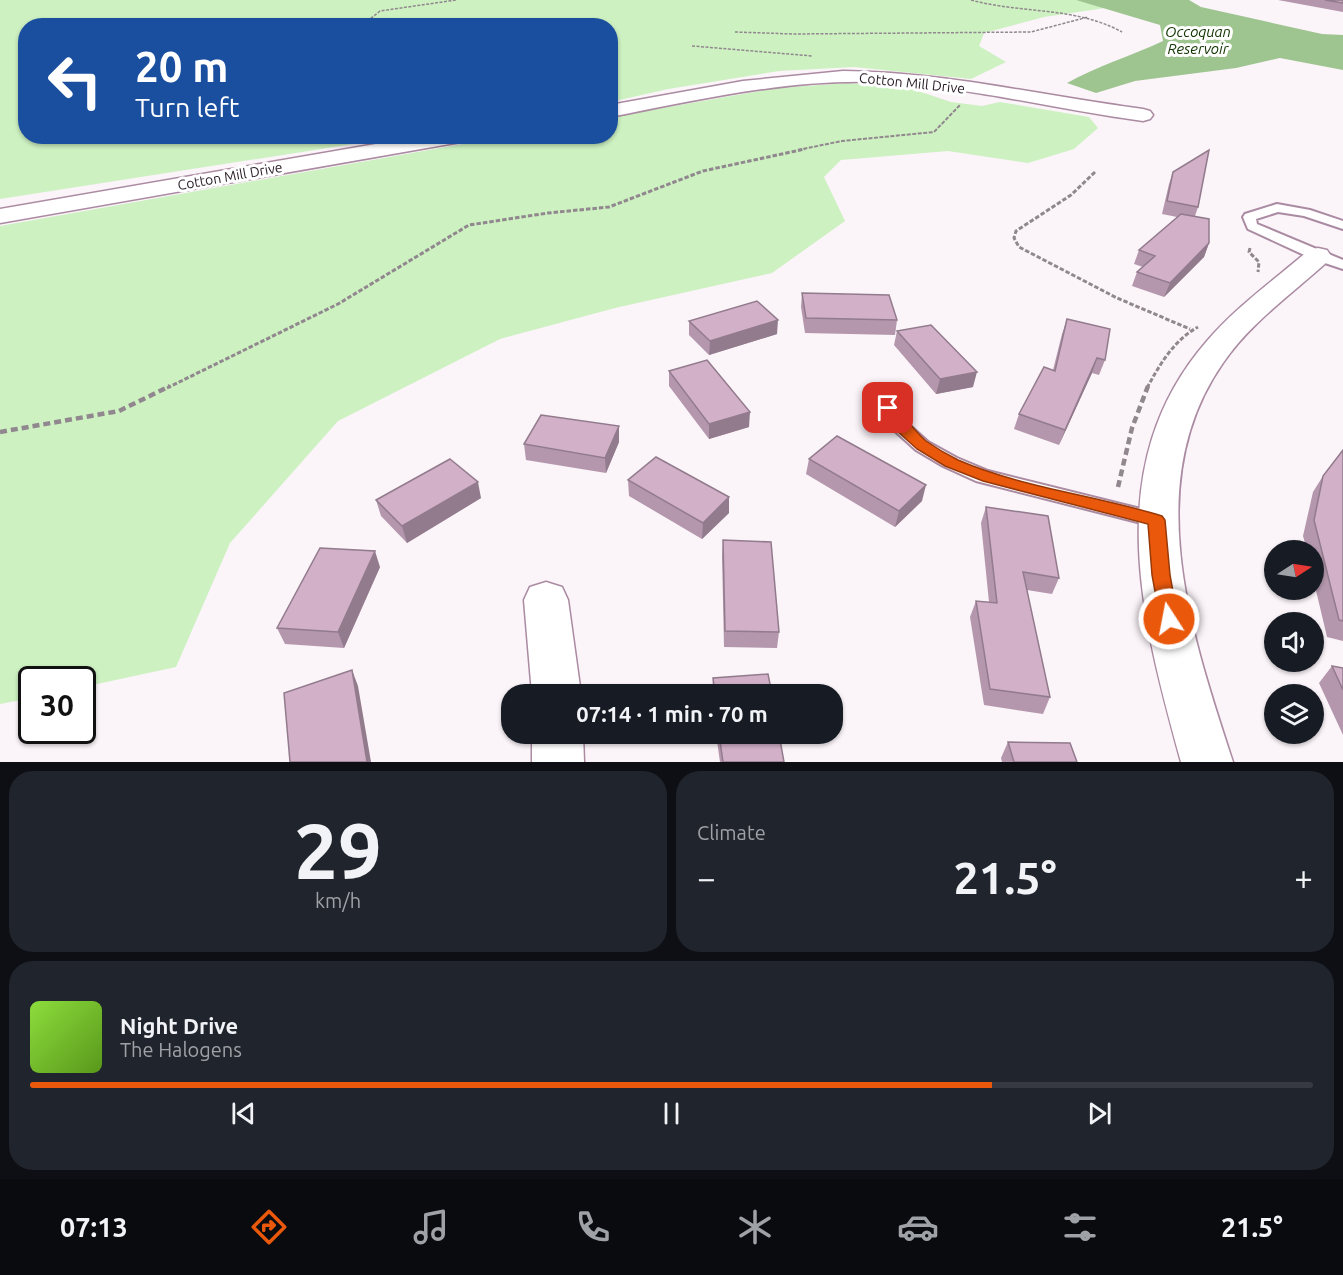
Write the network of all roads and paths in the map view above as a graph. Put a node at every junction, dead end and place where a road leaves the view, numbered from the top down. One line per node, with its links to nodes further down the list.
1 (456, 0): 4 (path)
2 (971, 0): 3 (path)
3 (1088, 17): 5 (path); 6 (path)
4 (371, 18)
5 (735, 32)
6 (1122, 32)
7 (972, 89): 8 (street, Cotton Mill Drive); 9 (street, Cotton Mill Drive); 17 (path)
8 (618, 110)
9 (1143, 115)
10 (415, 144): 12 (street, Cotton Mill Drive)
11 (1095, 172): 15 (path)
12 (0, 216)
13 (1343, 225): 14 (lane)
14 (1330, 261): 18 (street)
15 (1190, 329)
16 (888, 408): 18 (lane)
17 (0, 432)
18 (1156, 520): 23 (street)
19 (546, 600): 20 (street)
20 (556, 684)
21 (558, 744): 22 (street)
22 (558, 762)
23 (1207, 762)

